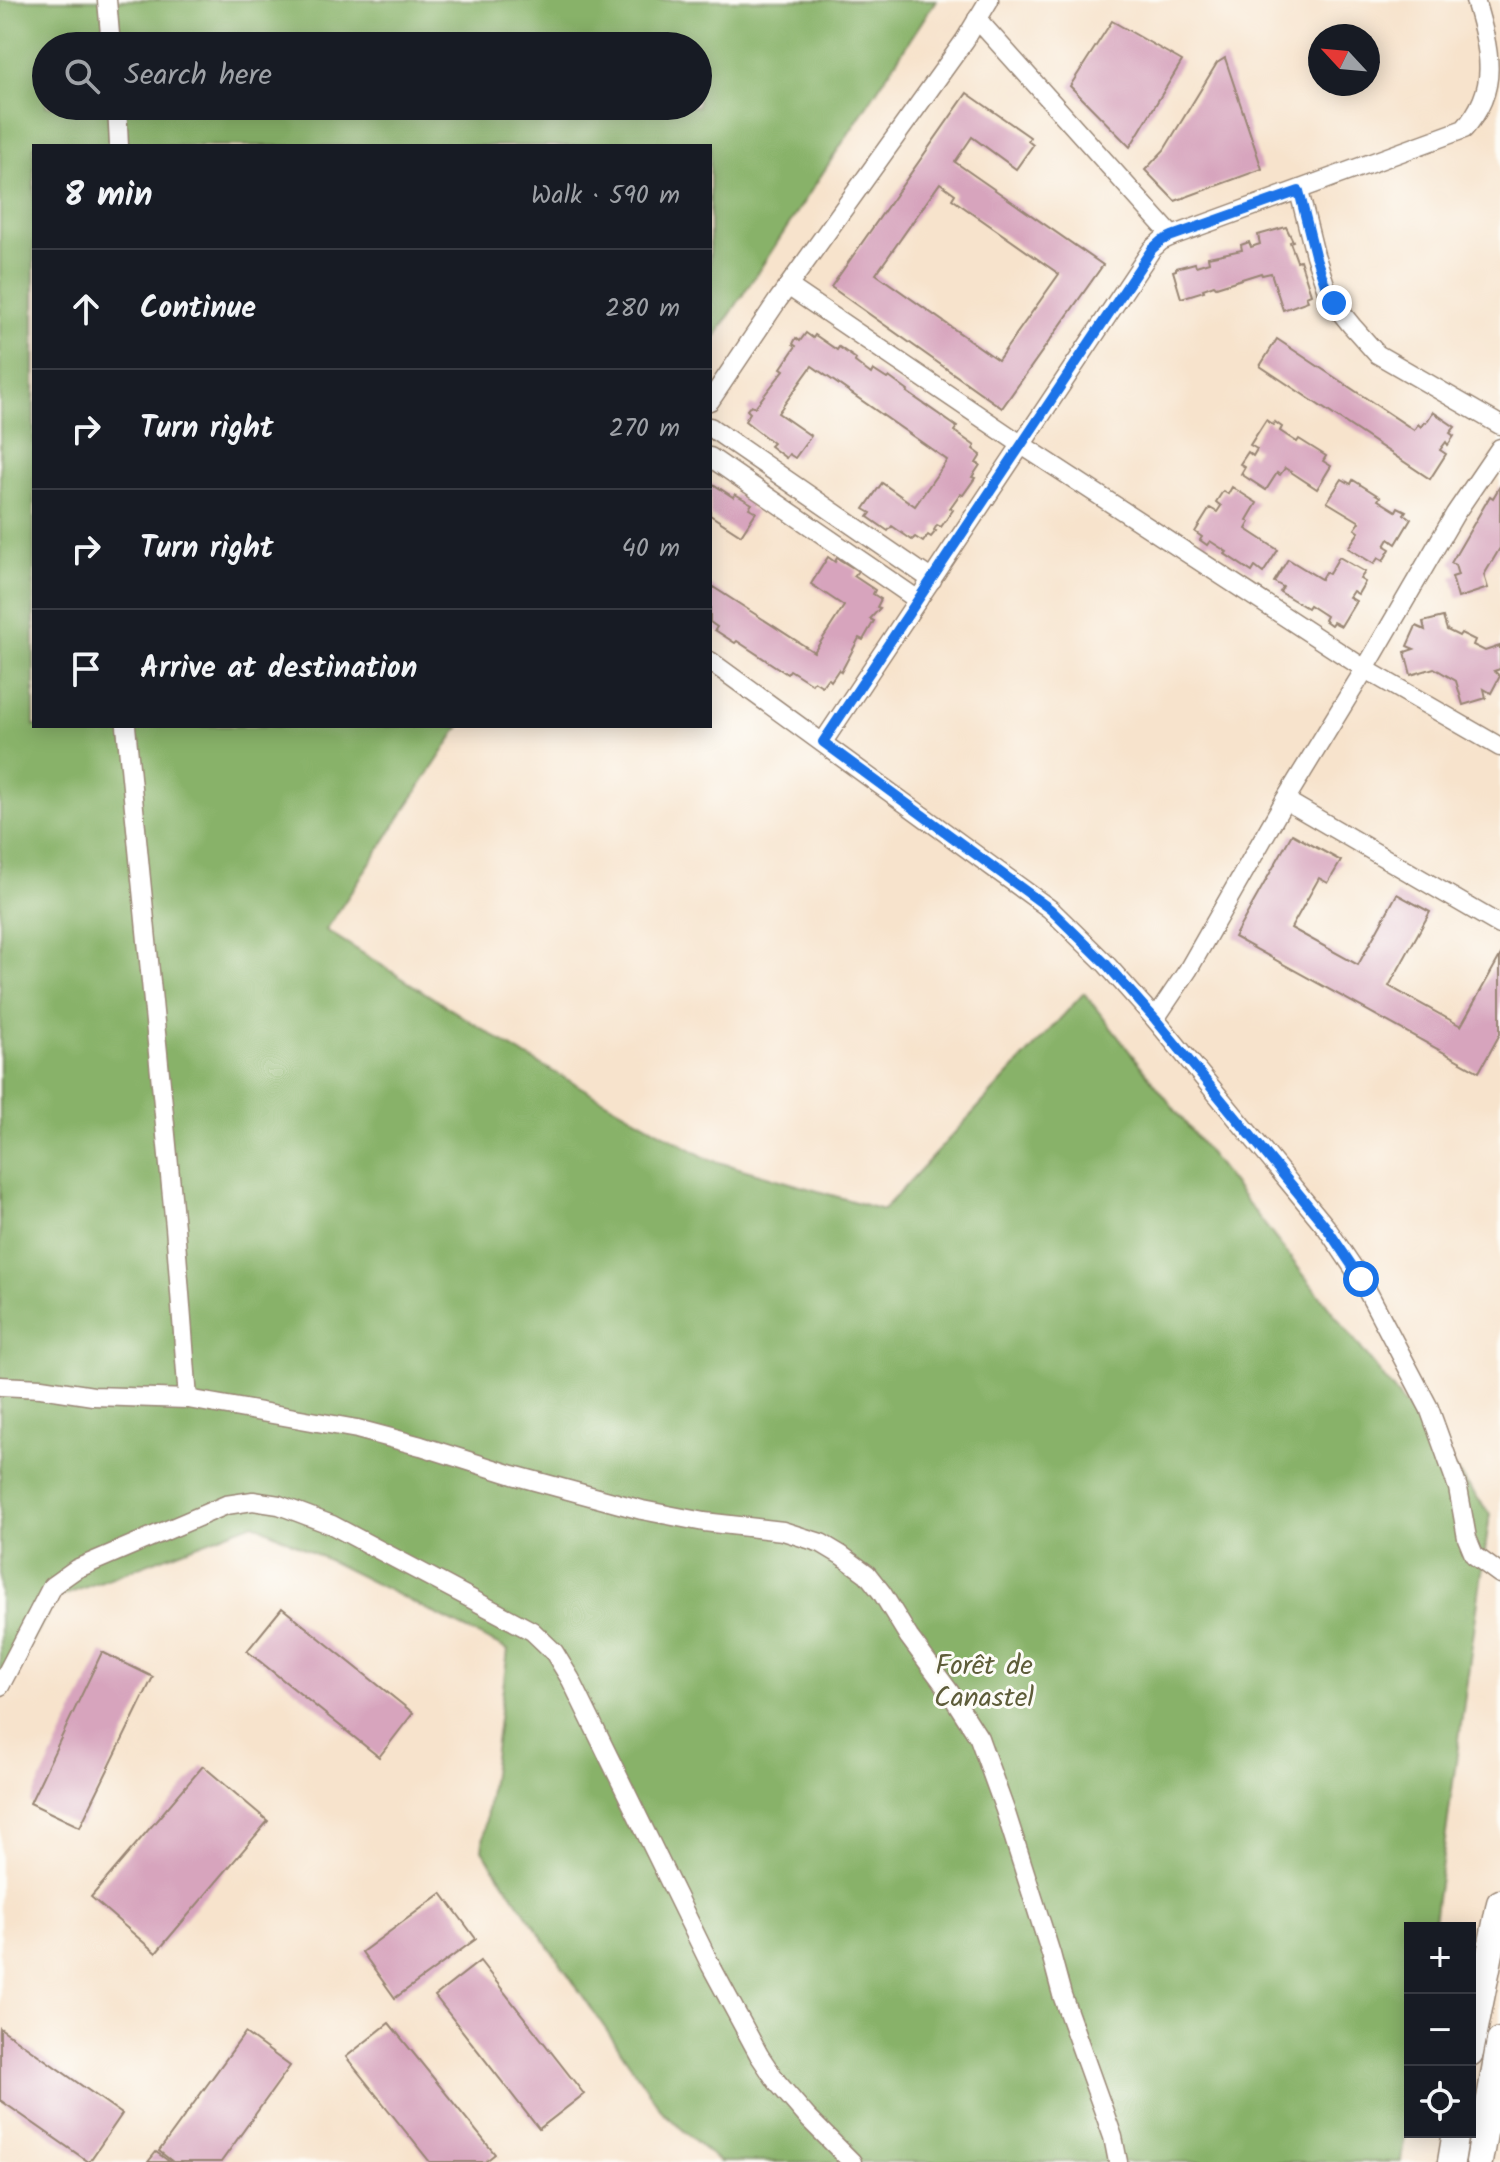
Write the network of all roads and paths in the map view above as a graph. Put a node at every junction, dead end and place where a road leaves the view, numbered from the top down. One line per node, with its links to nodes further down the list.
1 (107, 0): 5 (street)
2 (989, 0): 4 (street)
3 (1475, 0): 8 (street)
4 (977, 19): 9 (street); 10 (street)
5 (110, 32)
6 (118, 120): 7 (street)
7 (119, 144)
8 (1299, 191): 9 (street); 12 (street)
9 (1172, 236): 14 (street)
10 (788, 286): 11 (street); 14 (street)
11 (712, 398)
12 (1500, 425)
13 (712, 428): 17 (street)
14 (1022, 445): 19 (street); 22 (street)
15 (1500, 448): 22 (street)
16 (712, 458): 18 (street)
17 (846, 521): 18 (street); 19 (street)
18 (833, 541): 20 (street)
19 (932, 580): 20 (street)
20 (918, 600): 24 (street)
21 (712, 662): 24 (street)
22 (1365, 669): 25 (street); 26 (street)
23 (126, 728): 30 (street)
24 (823, 742): 28 (street)
25 (1500, 747)
26 (1285, 800): 27 (street); 28 (street)
27 (1500, 925)
28 (1155, 1019): 31 (street)
29 (0, 1386): 30 (street)
30 (188, 1399): 39 (street)
31 (1500, 1574)
32 (0, 1686): 38 (street)
33 (1500, 1903): 34 (main road)
34 (1476, 2023)
35 (1500, 2041): 37 (main road)
36 (1455, 2138): 40 (main road)
37 (1486, 2159)
38 (852, 2162)
39 (1118, 2162)
40 (1451, 2162)

